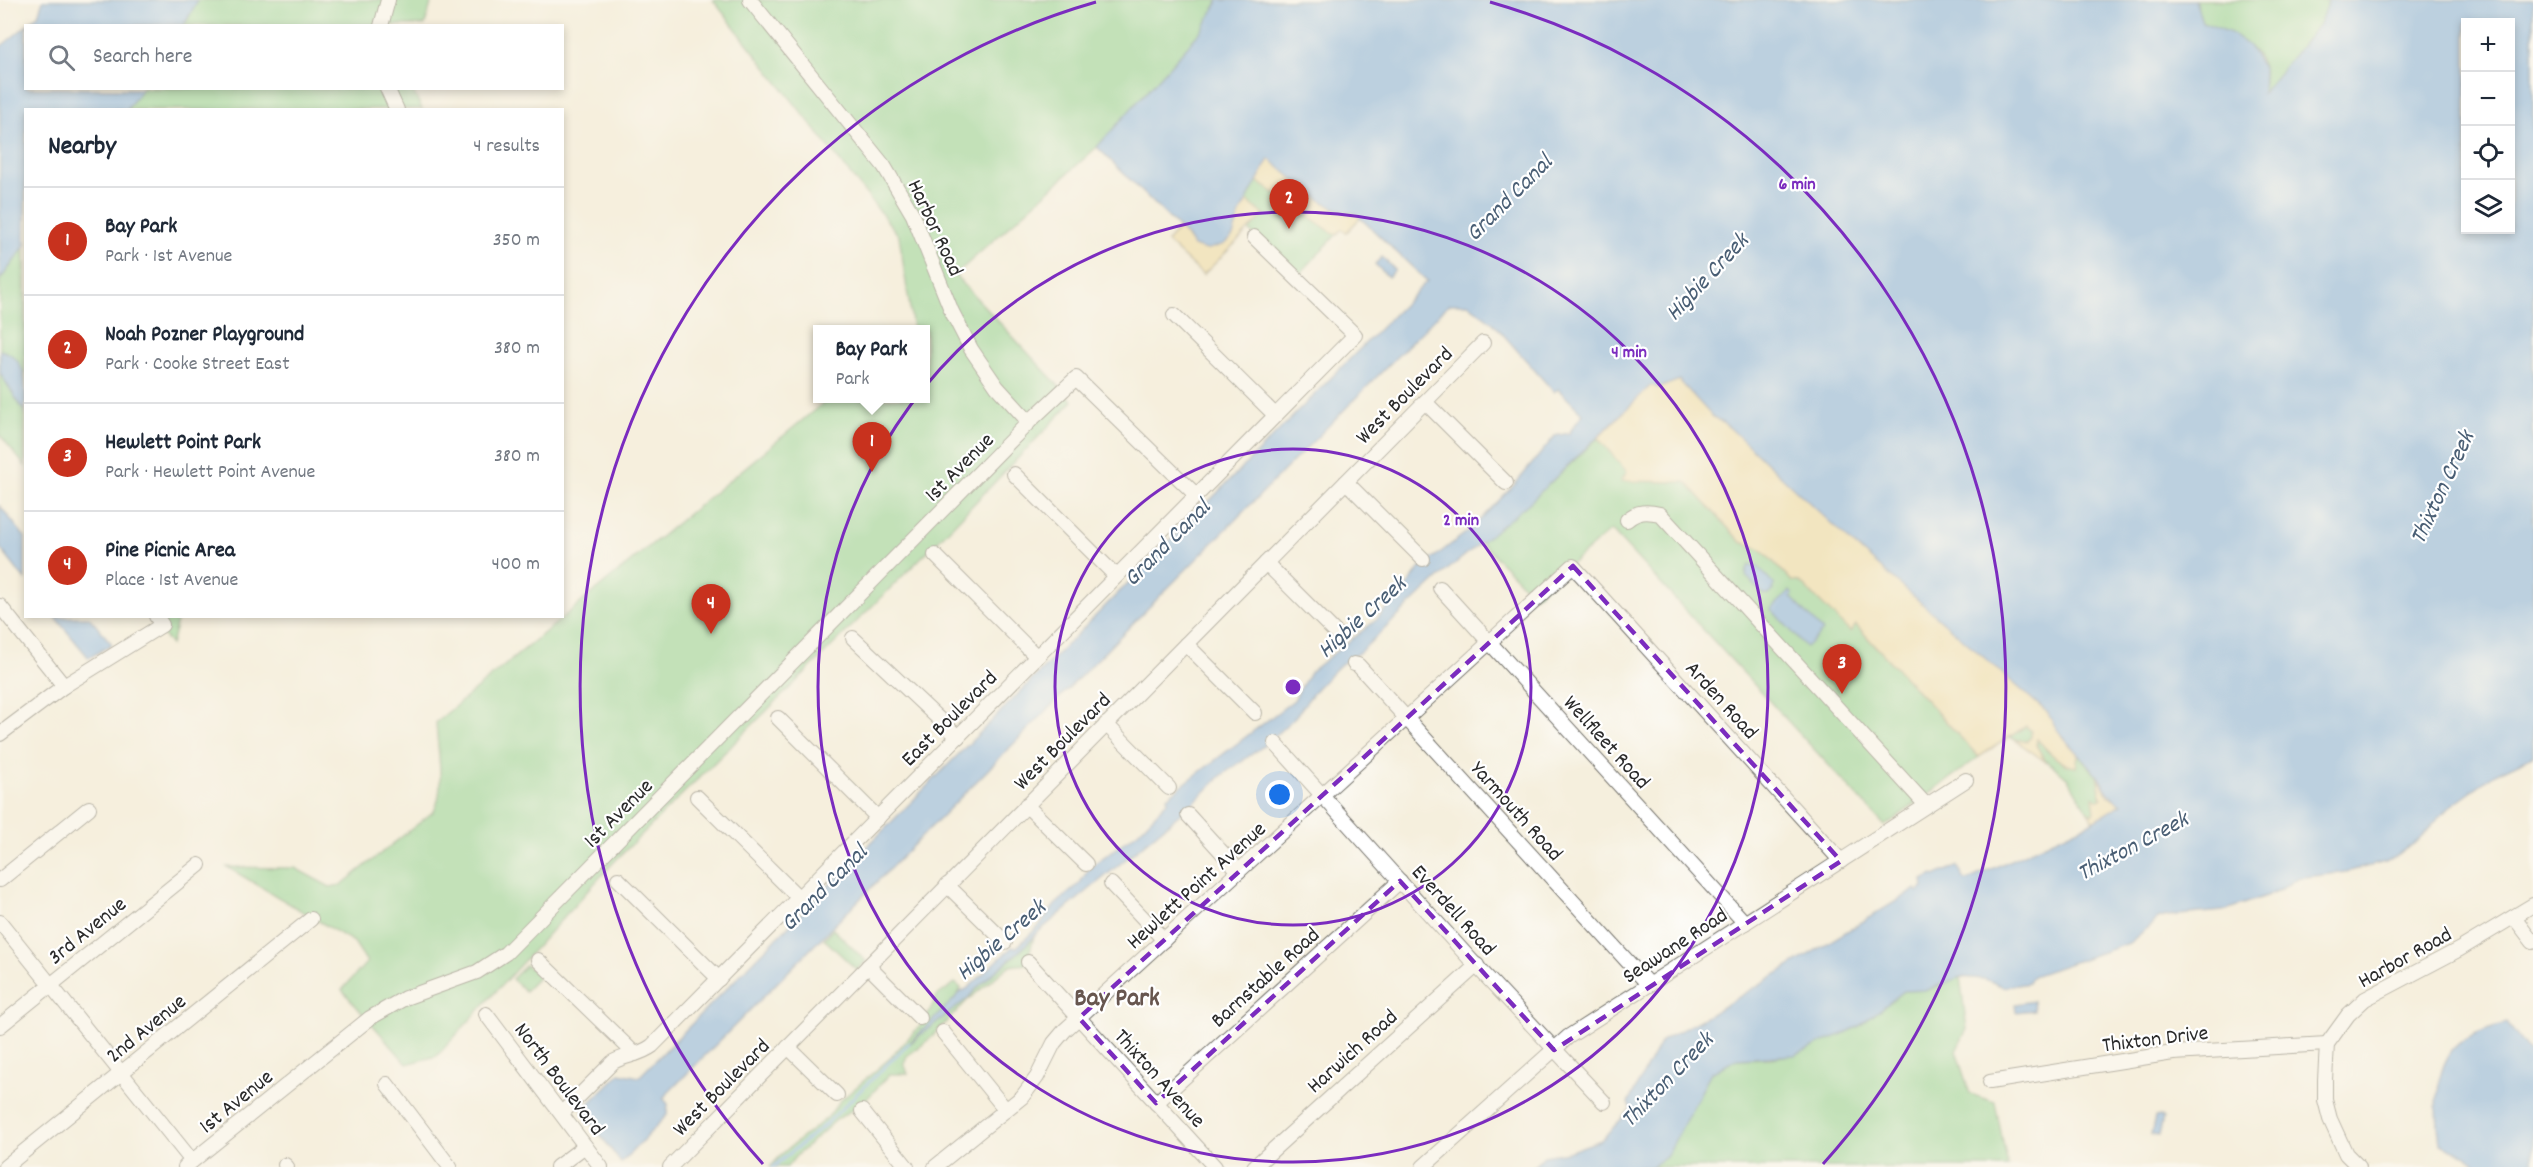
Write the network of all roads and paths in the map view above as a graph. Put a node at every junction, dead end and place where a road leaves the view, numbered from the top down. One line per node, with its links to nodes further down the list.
1 (388, 0): 3 (street)
2 (750, 0): 11 (street, Harbor Road)
3 (382, 24)
4 (388, 90): 5 (street)
5 (396, 108)
6 (1254, 237): 10 (street, East Boulevard)
7 (1174, 315): 10 (street)
8 (1483, 343): 9 (street, West Boulevard)
9 (1425, 402): 13 (street, West Boulevard); 14 (street)
10 (1275, 415): 15 (street, East Boulevard)
11 (1029, 422): 15 (street, 1st Avenue); 92 (street, 1st Avenue)
12 (1014, 474): 21 (street)
13 (1346, 482): 18 (street); 19 (street, West Boulevard)
14 (1506, 483)
15 (1196, 495): 21 (street, East Boulevard)
16 (1627, 520): 44 (street)
17 (935, 555): 29 (street)
18 (1423, 559)
19 (1266, 563): 25 (street); 28 (street, West Boulevard)
20 (1573, 566): 27 (street, Hewlett Point Avenue); 48 (street, Arden Road)
21 (1116, 576): 29 (street, East Boulevard)
22 (1440, 588): 27 (street, Wellfleet Road)
23 (0, 606): 31 (street)
24 (156, 622): 31 (street)
25 (1339, 636)
26 (853, 638): 37 (street)
27 (1491, 643): 34 (street, Hewlett Point Avenue); 62 (street, Wellfleet Road)
28 (1186, 644): 32 (street); 35 (street, West Boulevard)
29 (1037, 657): 37 (street, East Boulevard)
30 (1354, 664): 34 (street, Yarmouth Road)
31 (63, 686): 36 (street)
32 (1254, 713)
33 (778, 718): 47 (street)
34 (1407, 719): 41 (street, Hewlett Point Avenue); 72 (street, Yarmouth Road)
35 (1106, 724): 40 (street); 43 (street, West Boulevard)
36 (0, 734)
37 (958, 737): 47 (street, East Boulevard)
38 (1275, 743): 41 (street, Everdell Road)
39 (1966, 780): 44 (street, Seawane Road)
40 (1169, 788)
41 (1323, 795): 51 (street, Hewlett Point Avenue); 54 (street, Everdell Road)
42 (697, 797): 57 (street)
43 (1026, 805): 49 (street); 56 (street, West Boulevard)
44 (1926, 805): 48 (street, Seawane Road)
45 (89, 808): 53 (street)
46 (1188, 815): 51 (street)
47 (878, 818): 57 (street, East Boulevard)
48 (1841, 861): 62 (street, Seawane Road)
49 (1086, 864)
50 (199, 865): 71 (street, 3rd Avenue)
51 (1239, 871): 63 (street, Hewlett Point Avenue)
52 (618, 879): 70 (street)
53 (0, 880)
54 (1400, 881): 68 (street, Everdell Road); 87 (street, Barnstable Road)
55 (1111, 884): 63 (street)
56 (947, 885): 64 (street); 69 (street, West Boulevard)
57 (799, 898): 70 (street, East Boulevard)
58 (2533, 905): 59 (street, Harbor Road)
59 (2514, 917): 65 (street); 78 (street, Harbor Road)
60 (311, 920): 82 (street, 2nd Avenue)
61 (0, 922): 71 (street)
62 (1745, 923): 72 (street, Seawane Road)
63 (1164, 940): 75 (street, Hewlett Point Avenue)
64 (1005, 942)
65 (2533, 942)
66 (538, 960): 81 (street)
67 (1028, 962): 75 (street, Thixton Avenue)
68 (1477, 965): 80 (street, Everdell Road); 101 (street, Harwich Road)
69 (868, 966): 74 (street); 79 (street, West Boulevard)
70 (719, 979): 81 (street, East Boulevard)
71 (51, 985): 76 (street, 3rd Avenue); 82 (street)
72 (1649, 985): 80 (street, Seawane Road)
73 (486, 1014): 90 (street, North Boulevard)
74 (920, 1018)
75 (1079, 1018): 87 (street, Thixton Avenue); 88 (street, Hewlett Point Avenue)
76 (0, 1026)
77 (943, 1032): 88 (street)
78 (2327, 1044): 83 (street, Thixton Drive); 103 (street)
79 (788, 1047): 85 (street); 97 (street, West Boulevard)
80 (1554, 1050): 86 (street, Everdell Road); 102 (street, Seawane Road)
81 (635, 1054): 90 (street, East Boulevard)
82 (122, 1073): 92 (street); 93 (street, 2nd Avenue)
83 (1990, 1082)
84 (387, 1084): 94 (street)
85 (837, 1095)
86 (1604, 1102)
87 (1156, 1103): 100 (street, Thixton Avenue)
88 (1006, 1110): 99 (street, Hewlett Point Avenue)
89 (862, 1111): 98 (street)
90 (562, 1113): 91 (street, North Boulevard)
91 (585, 1146): 95 (street); 96 (street, North Boulevard)
92 (189, 1164)
93 (5, 1167)
94 (450, 1167)
95 (557, 1167)
96 (601, 1167)
97 (670, 1167)
98 (907, 1167)
99 (935, 1167)
100 (1215, 1167)
101 (1254, 1167)
102 (1423, 1167)
103 (2359, 1167)

